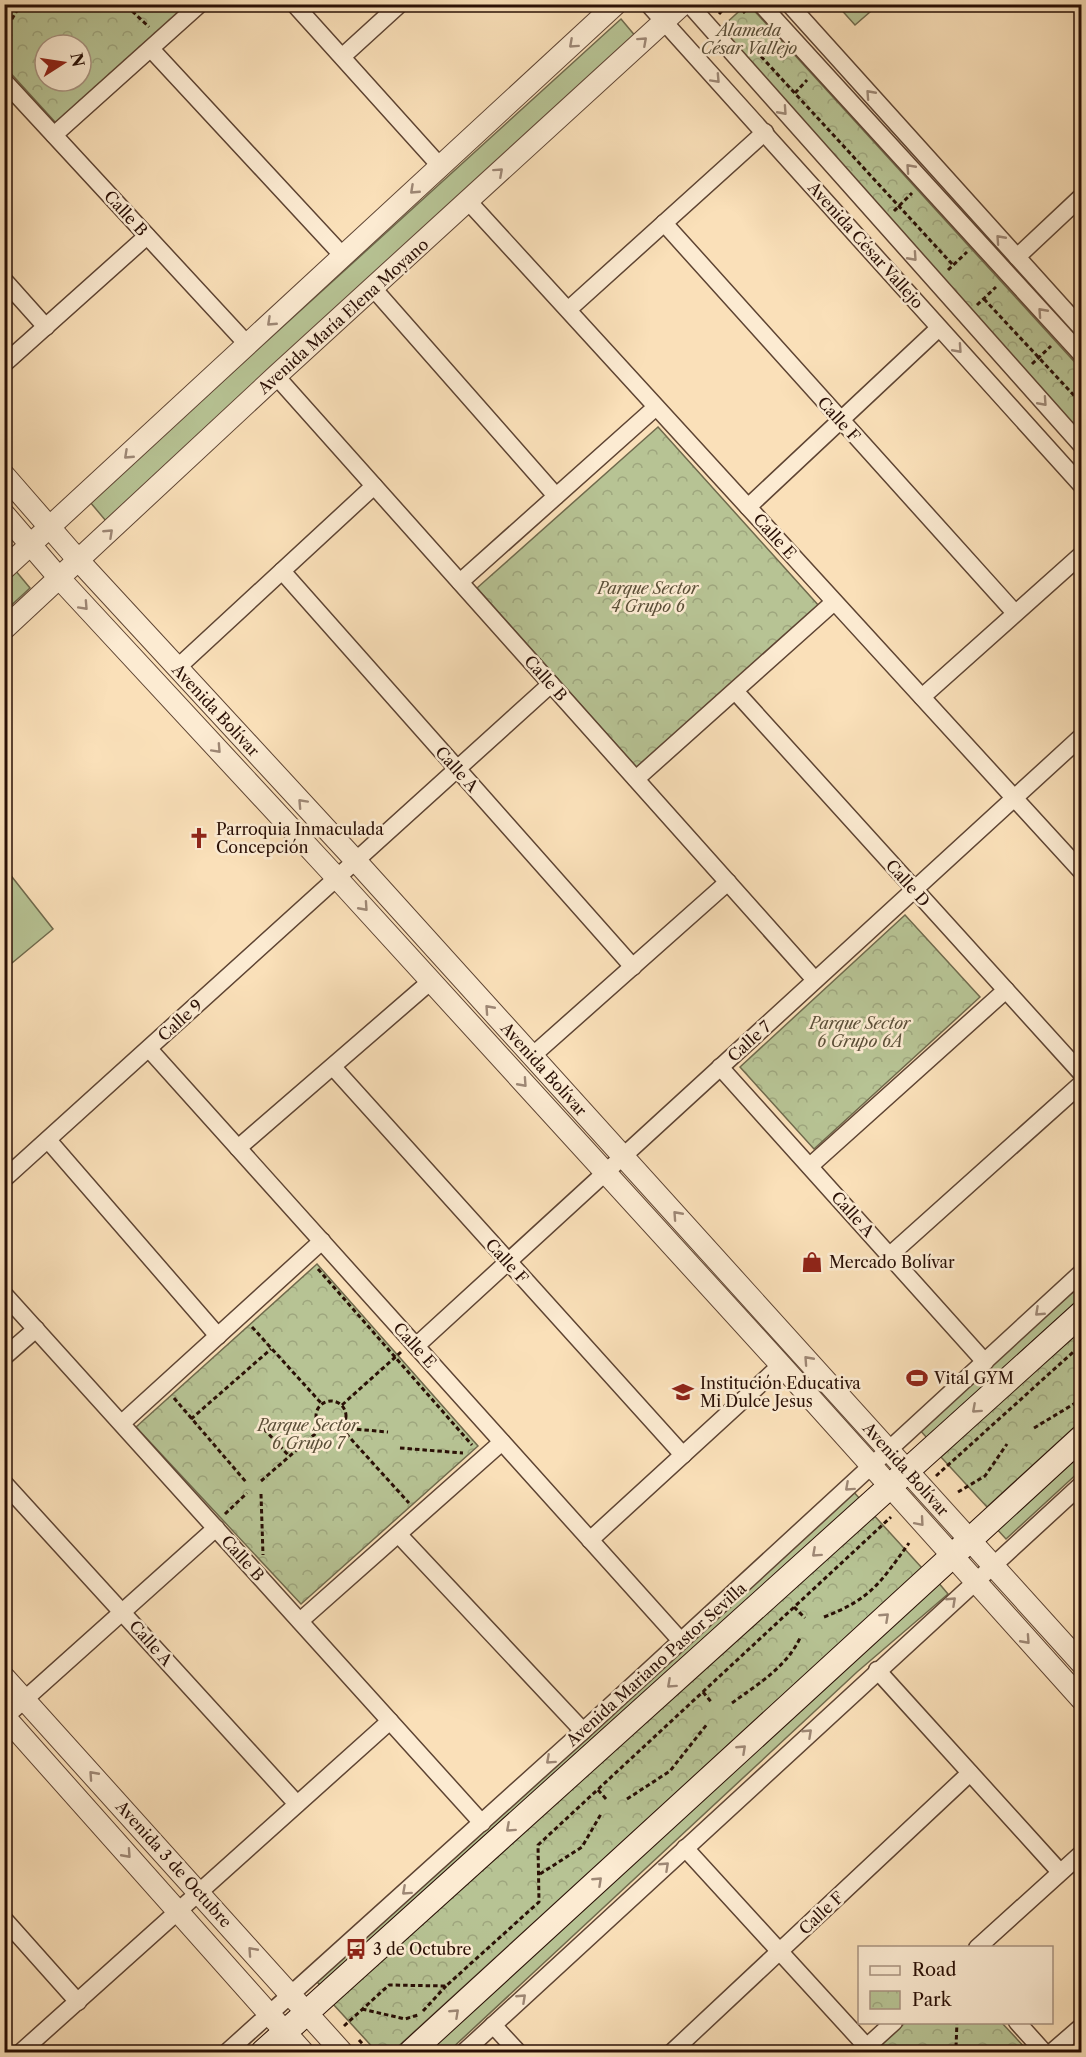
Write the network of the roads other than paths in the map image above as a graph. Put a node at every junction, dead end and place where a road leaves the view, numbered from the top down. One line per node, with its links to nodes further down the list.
1 (200, 4): 11 (street)
2 (294, 4): 12 (street)
3 (400, 4): 12 (street)
4 (616, 4): 16 (street, one-way to 16)
5 (648, 4): 10 (street, Avenida César Vallejo)
6 (683, 4): 10 (street, Avenida María Elena Moyano)
7 (688, 4): 35 (street, Avenida César Vallejo, one-way to 35)
8 (761, 4): 30 (street, one-way to 8)
9 (789, 4): 22 (street, one-way to 9)
10 (664, 22): 14 (street, Avenida César Vallejo, one-way to 14); 18 (street, Avenida María Elena Moyano, one-way to 10)
11 (156, 44): 15 (street); 21 (street)
12 (343, 56): 16 (street)
13 (4, 81): 15 (street, Calle B)
14 (765, 132): 19 (street); 27 (street, Avenida César Vallejo)
15 (54, 135): 20 (street, Calle B)
16 (440, 166): 21 (street, one-way to 21)
17 (1082, 196): 22 (street)
18 (468, 201): 24 (street, Avenida María Elena Moyano); 25 (street, Calle E)
19 (664, 223): 25 (street); 34 (street, Calle F)
20 (147, 236): 26 (street); 29 (street, Calle B)
21 (343, 256): 29 (street, one-way to 29)
22 (1017, 257): 28 (street)
23 (4, 280): 26 (street)
24 (372, 288): 32 (street, Avenida María Elena Moyano); 39 (street)
25 (569, 309): 33 (street, Calle E)
26 (46, 327): 31 (street)
27 (939, 328): 34 (street); 38 (street, Avenida César Vallejo, one-way to 38)
28 (1082, 329)
29 (247, 344): 42 (street, one-way to 42)
30 (1082, 355)
31 (4, 364)
32 (276, 376): 37 (street, Calle B); 45 (street, Avenida María Elena Moyano, one-way to 32)
33 (656, 406): 39 (street); 40 (street, Calle E)
34 (841, 421): 40 (street); 51 (street, Calle F)
35 (1082, 446)
36 (4, 475): 42 (street, Avenida Bolívar)
37 (374, 486): 47 (street); 49 (street, Calle B)
38 (1082, 486)
39 (556, 496): 49 (street)
40 (748, 507): 50 (street, Calle E)
41 (4, 514): 43 (street, Avenida Bolívar)
42 (50, 528): 43 (street); 45 (street, Avenida Bolívar)
43 (31, 546): 46 (street); 48 (street, Avenida Bolívar)
44 (1082, 554): 51 (street)
45 (79, 561): 48 (street, Avenida María Elena Moyano); 53 (street, Avenida Bolívar)
46 (4, 569)
47 (282, 571): 53 (street); 58 (street, Calle A)
48 (60, 579): 52 (street, Avenida María Elena Moyano); 63 (street, Avenida Bolívar, one-way to 63)
49 (460, 582): 54 (street, Calle B)
50 (834, 602): 55 (street); 56 (street, Calle E)
51 (1015, 613): 56 (street)
52 (4, 629)
53 (177, 668): 61 (street, Avenida Bolívar, one-way to 53)
54 (551, 684): 58 (street, Calle 9); 59 (street, Calle B)
55 (735, 691): 59 (street); 65 (street, Calle D)
56 (922, 697): 60 (street, Calle E)
57 (1082, 736): 60 (street, Calle 7)
58 (458, 769): 61 (street, Calle 9); 66 (street, Calle A)
59 (636, 779): 64 (street, Calle B)
60 (1014, 798): 62 (street, Calle E); 65 (street, Calle 7)
61 (356, 861): 63 (street, Calle 9); 71 (street, Avenida Bolívar, one-way to 61)
62 (1082, 872)
63 (338, 878): 68 (street, Avenida Bolívar, one-way to 68); 70 (street, Calle 9)
64 (728, 882): 66 (street); 67 (street, Calle B)
65 (914, 889): 67 (street, Calle 7); 69 (street, Calle D)
66 (633, 967): 71 (street)
67 (815, 980): 73 (street, Calle 7)
68 (430, 981): 72 (street); 80 (street, Avenida Bolívar, one-way to 80)
69 (1006, 990): 74 (street, Calle D); 79 (street)
70 (149, 1049): 76 (street, Calle 9); 77 (street, Calle E)
71 (532, 1056): 78 (street, Avenida Bolívar)
72 (333, 1066): 77 (street); 84 (street, Calle F)
73 (720, 1067): 78 (street, Calle 7); 79 (street, Calle A)
74 (1082, 1074)
75 (1082, 1083): 83 (street)
76 (48, 1140): 81 (street, Calle 9); 89 (street)
77 (238, 1148): 82 (street, Calle E)
78 (623, 1156): 80 (street, Calle 7); 97 (street, Avenida Bolívar, one-way to 78)
79 (810, 1166): 83 (street, Calle A)
80 (604, 1173): 84 (street, Calle 7); 93 (street, Avenida Bolívar)
81 (4, 1179)
82 (322, 1241): 89 (street); 90 (street, Calle E)
83 (890, 1255): 92 (street, Calle A)
84 (508, 1262): 90 (street, Calle 7); 98 (street, Calle F)
85 (1082, 1272): 92 (street, Avenida Mariano Pastor Sevilla, one-way to 92)
86 (4, 1294): 88 (street, Calle B)
87 (1082, 1313): 100 (main road, Avenida Mariano Pastor Sevilla, one-way to 100)
88 (36, 1329): 91 (street); 94 (street, Calle B)
89 (218, 1336): 94 (street)
90 (414, 1344): 96 (street, Calle E)
91 (4, 1357)
92 (985, 1362): 97 (street, Avenida Mariano Pastor Sevilla)
93 (781, 1365): 98 (street); 99 (street, Avenida Bolívar)
94 (122, 1423): 104 (street, Calle B)
95 (1082, 1437): 107 (main road)
96 (502, 1442): 105 (street); 106 (street, Calle E)
97 (889, 1450): 99 (street, Avenida Mariano Pastor Sevilla); 100 (street, Avenida Bolívar)
98 (683, 1455): 106 (street)
99 (872, 1467): 103 (street, Avenida Bolívar); 113 (street, Avenida Mariano Pastor Sevilla, one-way to 113)
100 (915, 1480): 103 (main road, Avenida Mariano Pastor Sevilla); 107 (street, Avenida Bolívar)
101 (4, 1483): 111 (street, Calle A)
102 (1082, 1484): 109 (street)
103 (897, 1496): 108 (street, Avenida Bolívar, one-way to 108); 134 (main road, Avenida Mariano Pastor Sevilla, one-way to 134)
104 (218, 1523): 111 (street); 112 (street, Calle B)
105 (399, 1534): 112 (street); 121 (street)
106 (590, 1540): 113 (street, Calle E)
107 (969, 1540): 108 (main road); 109 (street, Avenida Bolívar)
108 (951, 1557): 110 (street, Avenida Bolívar); 147 (main road, one-way to 108)
109 (991, 1565): 110 (street); 114 (street, Avenida Bolívar)
110 (973, 1581): 115 (street, one-way to 110); 118 (street, Avenida Bolívar, one-way to 118)
111 (123, 1612): 117 (street); 123 (street, Calle A)
112 (300, 1622): 120 (street, Calle B)
113 (681, 1641): 121 (street, Avenida Mariano Pastor Sevilla)
114 (1082, 1665)
115 (876, 1670): 122 (street); 125 (street, one-way to 115)
116 (4, 1677): 117 (street, Avenida 3 de Octubre)
117 (25, 1700): 119 (street); 128 (street, Avenida 3 de Octubre, one-way to 117)
118 (1082, 1701)
119 (5, 1717): 129 (street, Avenida 3 de Octubre, one-way to 129)
120 (390, 1721): 123 (street); 124 (street, Calle B)
121 (583, 1731): 124 (street, Avenida Mariano Pastor Sevilla, one-way to 124)
122 (970, 1773): 127 (street); 132 (street, Calle F)
123 (297, 1804): 128 (street)
124 (482, 1823): 134 (street, Avenida Mariano Pastor Sevilla, one-way to 134)
125 (685, 1848): 132 (street); 138 (street, one-way to 125)
126 (1082, 1853): 127 (street)
127 (1060, 1872): 131 (street)
128 (200, 1892): 129 (street); 134 (street, Avenida 3 de Octubre, one-way to 128)
129 (178, 1911): 133 (street); 135 (street, Avenida 3 de Octubre)
130 (4, 1919): 133 (street)
131 (978, 1946)
132 (780, 1952): 142 (street); 150 (street, Calle F)
133 (78, 2001): 143 (street)
134 (299, 2003): 135 (street, Avenida Mariano Pastor Sevilla); 140 (main road, Avenida Mariano Pastor Sevilla); 141 (street, Avenida 3 de Octubre)
135 (269, 2014): 140 (street, Avenida 3 de Octubre); 144 (street, Avenida Mariano Pastor Sevilla)
136 (892, 2024): 142 (street)
137 (1019, 2024): 151 (street)
138 (493, 2025): 148 (street); 149 (street)
139 (1082, 2026): 152 (street)
140 (285, 2032): 145 (main road, Avenida Mariano Pastor Sevilla); 146 (street, Avenida 3 de Octubre)
141 (336, 2045)
142 (864, 2050)
143 (21, 2052)
144 (227, 2052)
145 (263, 2052)
146 (303, 2052)
147 (411, 2052)
148 (464, 2052)
149 (518, 2052)
150 (672, 2052)
151 (1044, 2052)
152 (1052, 2052)

